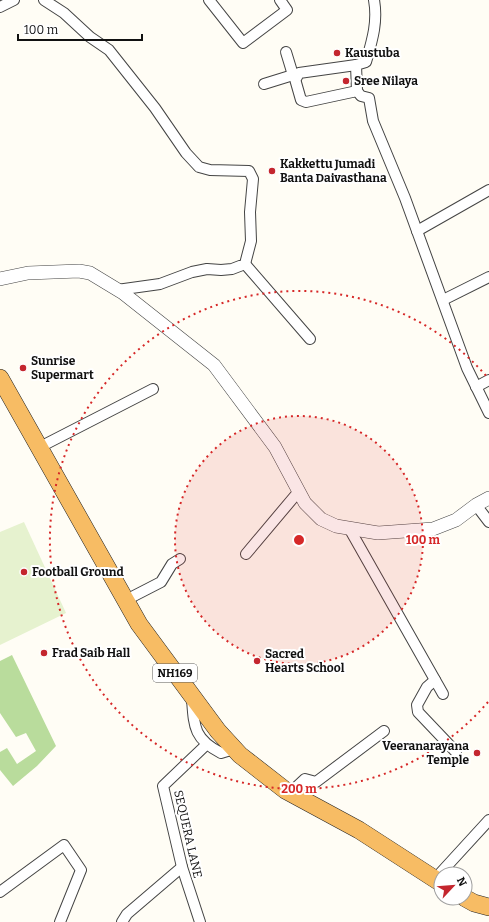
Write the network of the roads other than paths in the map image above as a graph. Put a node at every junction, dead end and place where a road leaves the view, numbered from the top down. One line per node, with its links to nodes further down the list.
1 (14, 0): 6 (street)
2 (44, 0): 14 (street)
3 (209, 0): 4 (street)
4 (280, 0)
5 (374, 0): 8 (street)
6 (0, 7)
7 (286, 52): 9 (street)
8 (356, 65): 9 (street); 11 (street)
9 (295, 76): 10 (street); 11 (street)
10 (264, 84)
11 (356, 91): 13 (street)
12 (489, 190): 13 (street)
13 (417, 231): 18 (street)
14 (245, 264): 17 (street); 19 (street)
15 (489, 277): 18 (street)
16 (0, 279): 17 (street)
17 (117, 290): 26 (street)
18 (443, 300): 22 (street)
19 (310, 339)
20 (0, 378): 25 (highway, NH169)
21 (489, 380): 22 (street)
22 (476, 387): 24 (street)
23 (154, 389): 25 (street)
24 (489, 413)
25 (40, 447): 33 (highway, NH169)
26 (298, 490): 30 (street); 31 (street)
27 (489, 498): 28 (street)
28 (476, 505): 29 (street); 30 (street)
29 (489, 522)
30 (350, 528): 34 (street)
31 (246, 554)
32 (180, 559): 33 (street)
33 (126, 600): 36 (highway, NH169)
34 (435, 680): 35 (street); 40 (street)
35 (443, 694)
36 (192, 697): 38 (street); 39 (highway, NH169)
37 (384, 731): 41 (street)
38 (206, 745): 39 (street); 44 (street, SEQUERA LANE)
39 (234, 749): 41 (highway, NH169)
40 (456, 752)
41 (290, 793): 45 (highway, NH169)
42 (489, 820): 43 (street)
43 (451, 866)
44 (182, 867): 50 (street); 51 (street, SEQUERA LANE)
45 (433, 878)
46 (0, 892): 49 (street)
47 (473, 902): 48 (highway)
48 (489, 907)
49 (60, 922)
50 (122, 922)
51 (200, 922)

